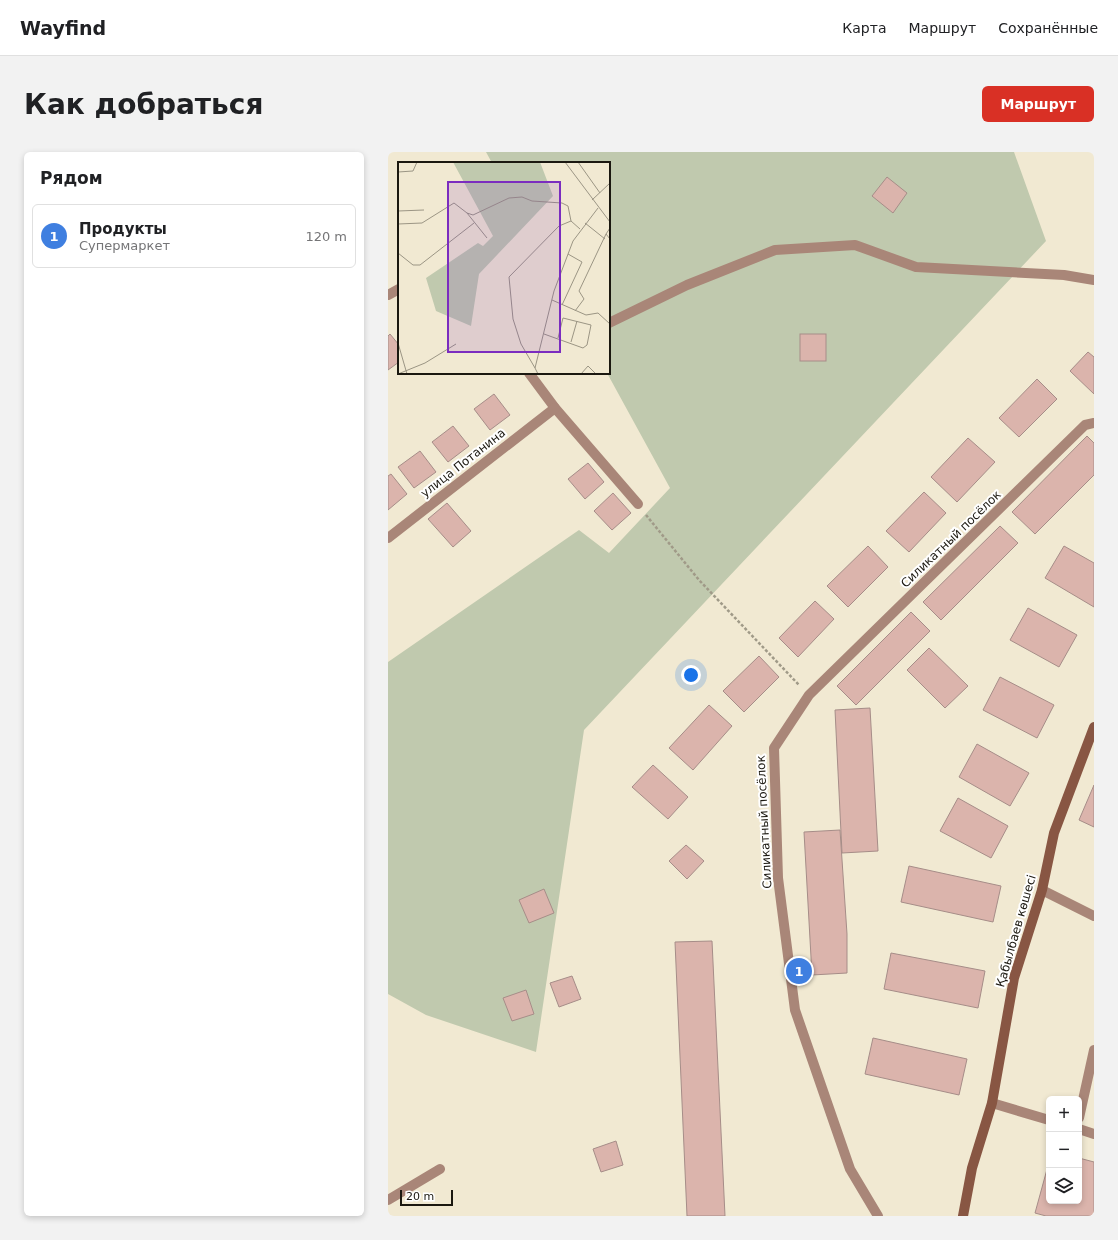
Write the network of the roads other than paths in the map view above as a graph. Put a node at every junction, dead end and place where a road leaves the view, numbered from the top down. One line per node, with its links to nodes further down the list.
1 (1094, 280): 4 (street)
2 (398, 290): 3 (street)
3 (388, 295)
4 (610, 323)
5 (530, 374): 6 (street)
6 (555, 408): 8 (street); 9 (street, улица Потанина)
7 (1094, 423): 21 (street, Силикатный посёлок)
8 (638, 504)
9 (388, 538)
10 (1094, 727): 11 (main road, Қабылбаев көшесі)
11 (1042, 890): 12 (street); 14 (main road, Қабылбаев көшесі)
12 (1094, 916)
13 (1094, 1050): 15 (street)
14 (992, 1103): 16 (street); 22 (main road, Қабылбаев көшесі)
15 (1082, 1104)
16 (1046, 1119)
17 (1082, 1130): 18 (street)
18 (1094, 1134)
19 (440, 1169): 20 (street)
20 (388, 1200)
21 (878, 1216)
22 (963, 1216)

